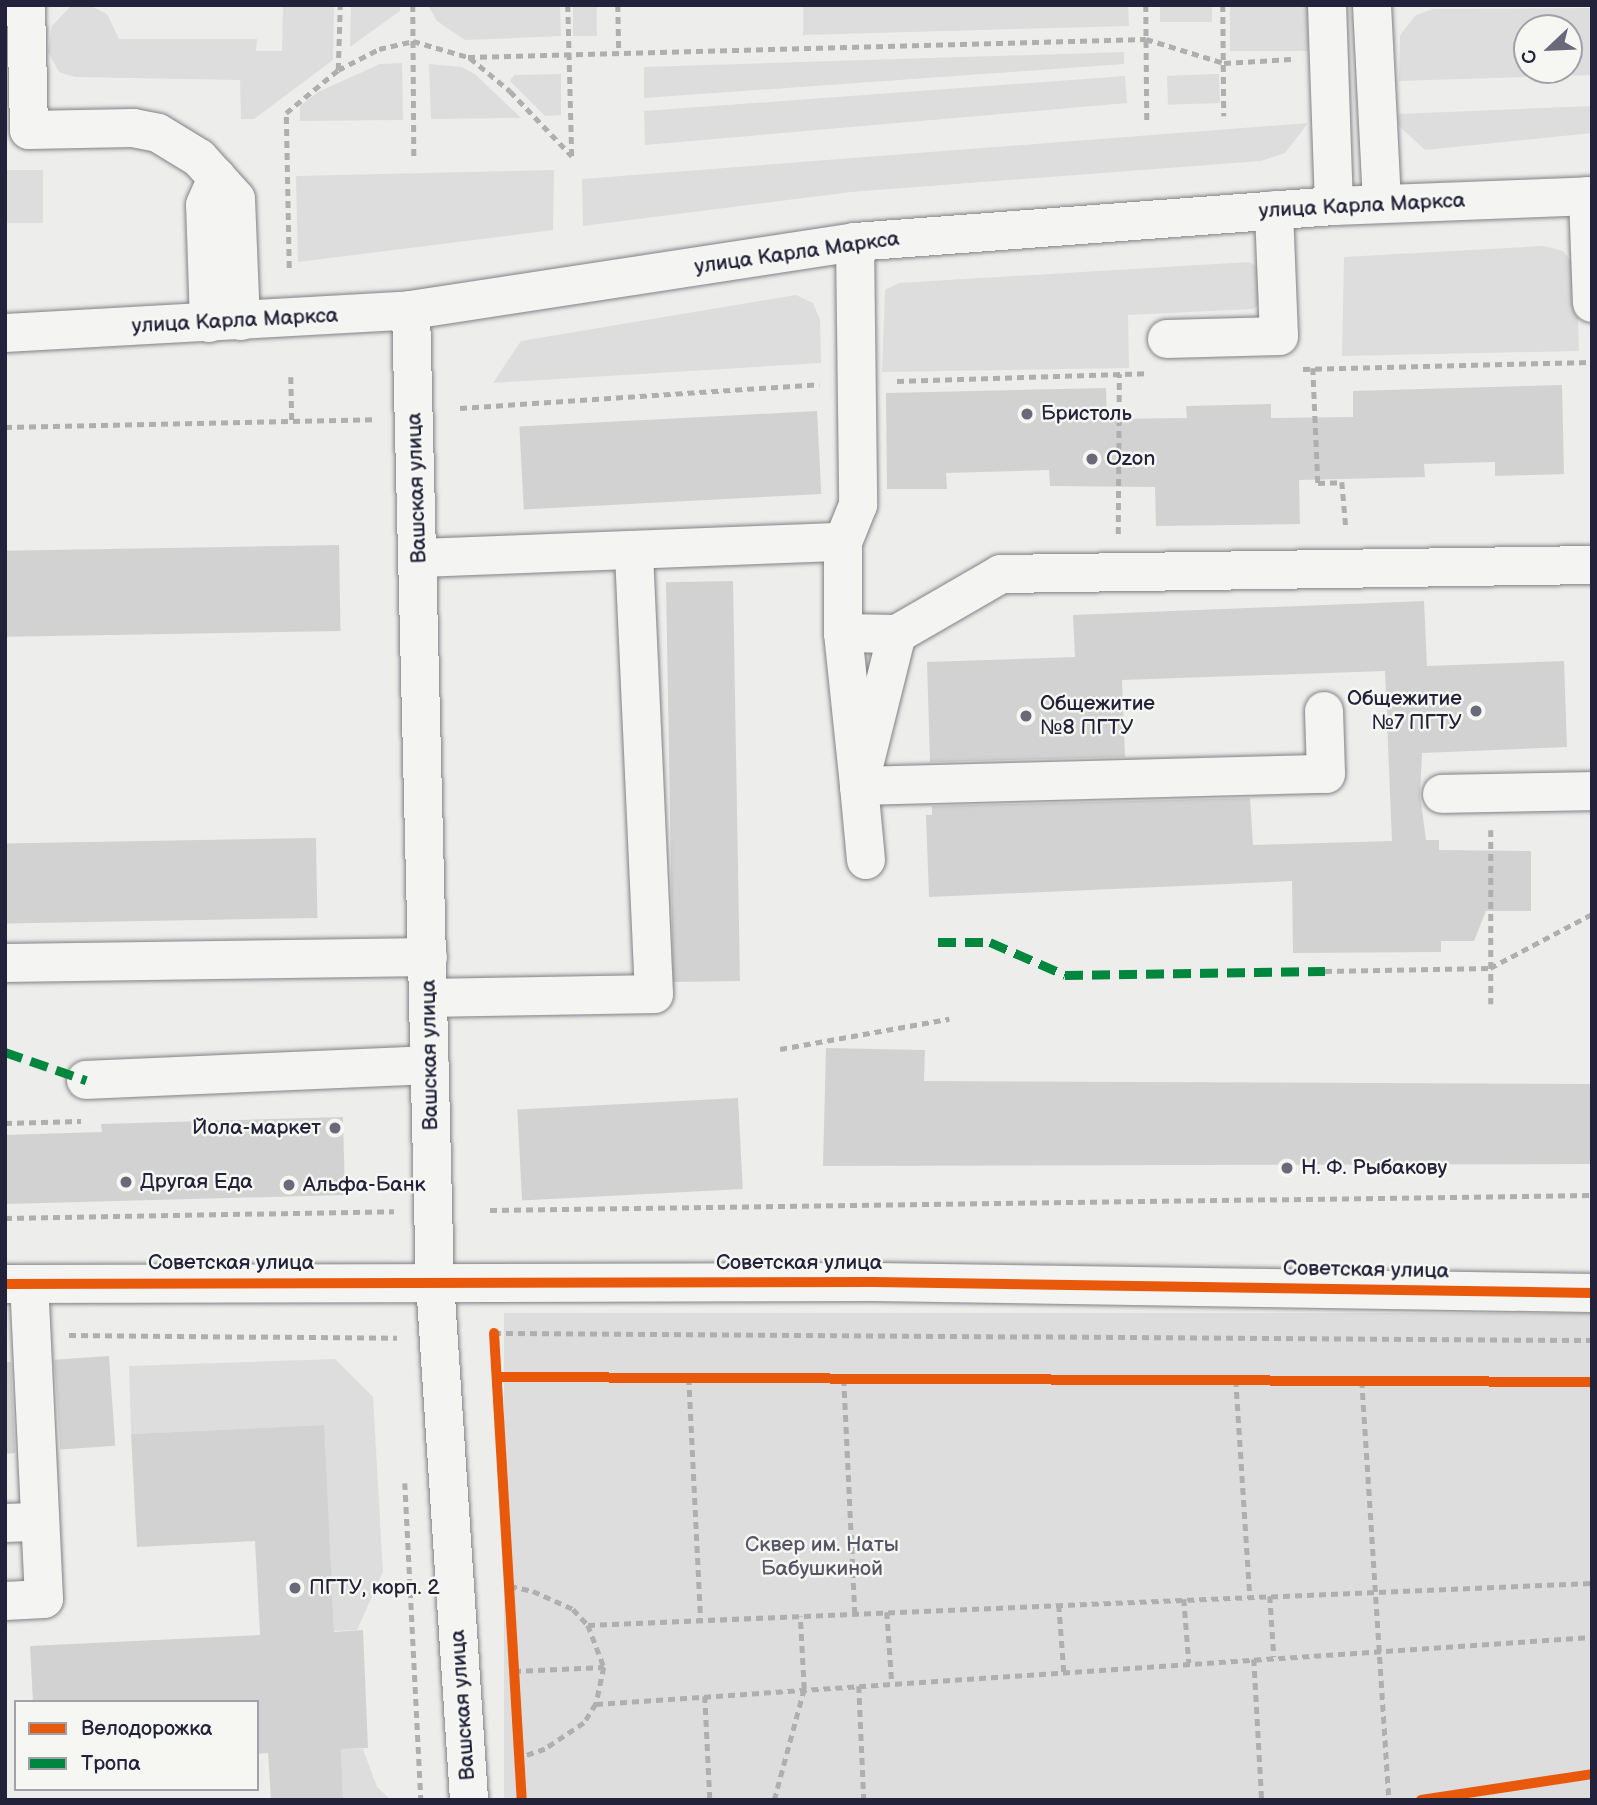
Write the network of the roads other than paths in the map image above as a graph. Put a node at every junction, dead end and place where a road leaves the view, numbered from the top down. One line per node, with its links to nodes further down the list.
1 (26, 5): 11 (street)
2 (1327, 5): 6 (street)
3 (1372, 5): 5 (street)
4 (1590, 196): 5 (street, улица Карла Маркса); 9 (street)
5 (1382, 203): 6 (street, улица Карла Маркса)
6 (1334, 206): 7 (street, улица Карла Маркса)
7 (1274, 210): 8 (street, улица Карла Маркса); 13 (street)
8 (855, 242): 10 (street, улица Карла Маркса); 14 (street)
9 (1592, 303)
10 (411, 310): 11 (street, улица Карла Маркса); 16 (street, Вашская улица)
11 (225, 322): 12 (street, улица Карла Маркса)
12 (5, 333)
13 (1167, 339)
14 (843, 542): 15 (street); 18 (street)
15 (634, 550): 16 (street); 27 (street)
16 (420, 558): 25 (street, Вашская улица)
17 (1592, 565): 19 (street)
18 (843, 633): 19 (street); 21 (street)
19 (897, 634): 21 (street)
20 (1324, 710): 21 (street)
21 (859, 786): 24 (street)
22 (1592, 790): 23 (street)
23 (1442, 794)
24 (866, 860)
25 (428, 957): 26 (street); 27 (street, Вашская улица)
26 (5, 963)
27 (429, 998): 28 (street, Вашская улица)
28 (430, 1065): 29 (street); 30 (street, Вашская улица)
29 (86, 1080)
30 (435, 1282): 31 (street, Советская улица); 32 (street, Советская улица); 35 (street, Вашская улица)
31 (17, 1284): 33 (street)
32 (1592, 1293)
33 (23, 1522): 34 (street)
34 (5, 1601)
35 (469, 1800)

